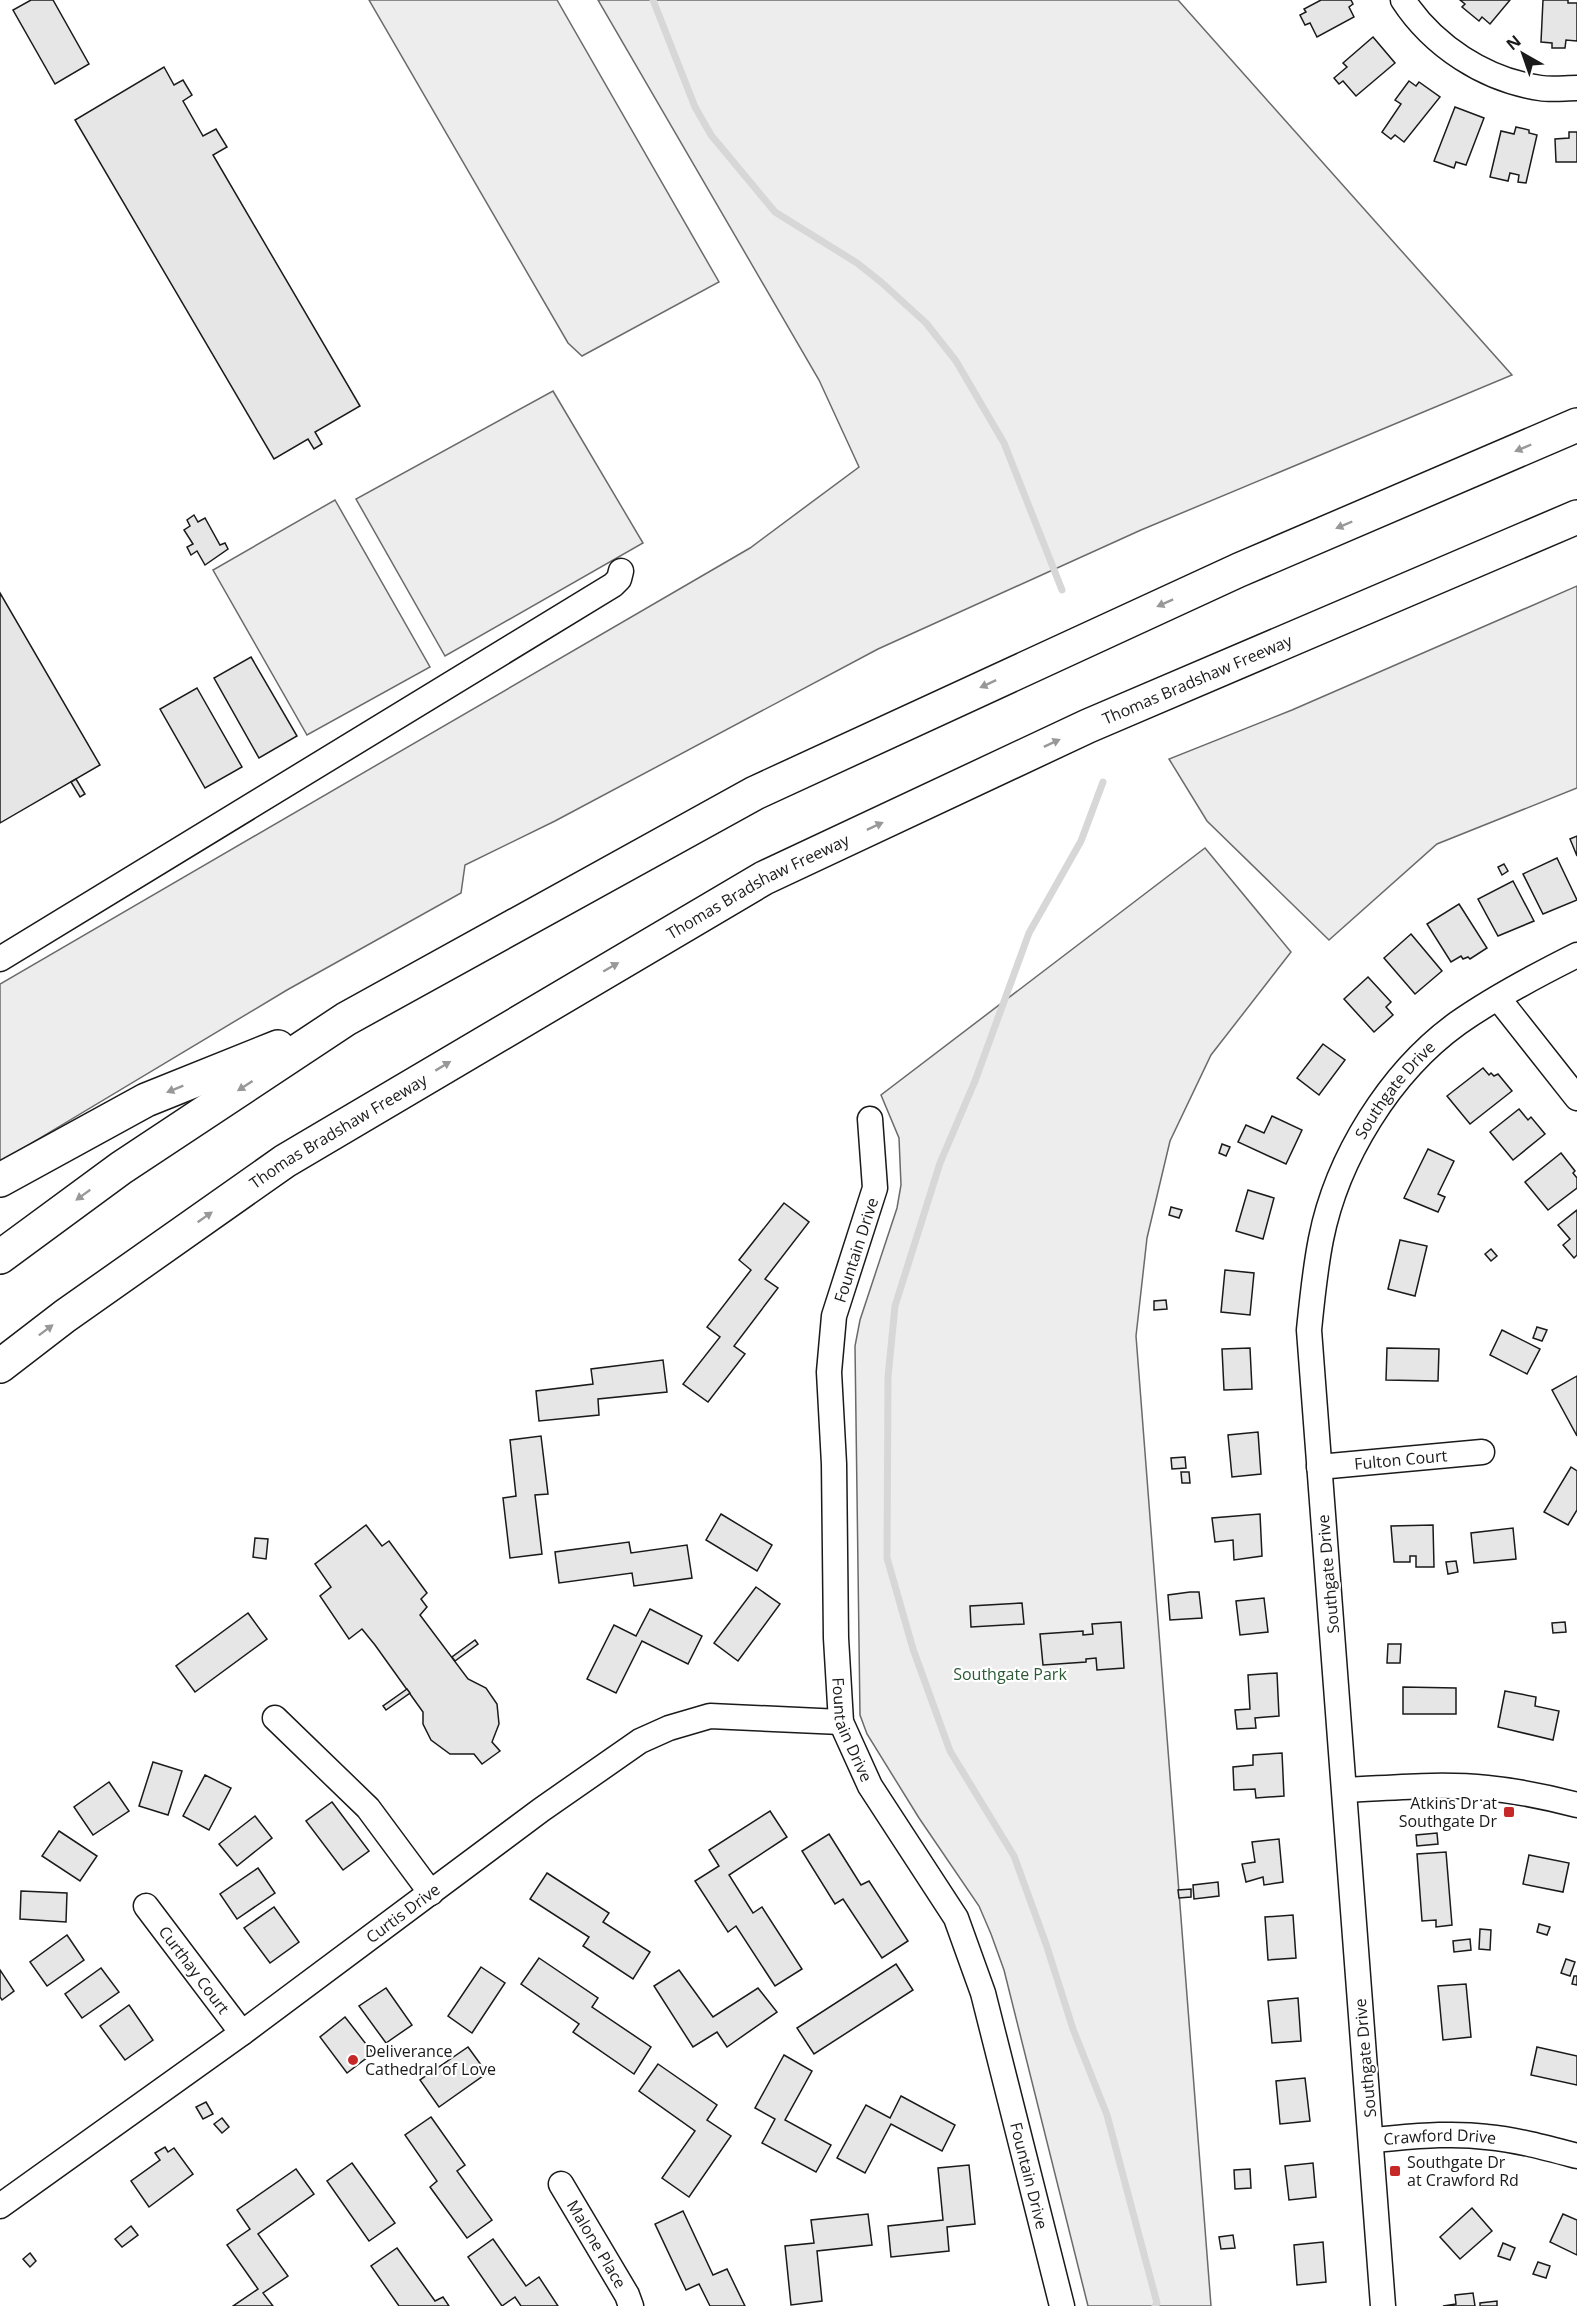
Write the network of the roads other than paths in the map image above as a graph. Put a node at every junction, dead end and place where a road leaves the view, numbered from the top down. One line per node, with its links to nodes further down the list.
1 (1403, 0): 2 (street)
2 (1577, 88)
3 (1577, 425): 9 (highway, one-way to 9)
4 (1577, 517): 14 (highway, Thomas Bradshaw Freeway, one-way to 4)
5 (621, 571): 7 (street)
6 (1577, 955): 8 (street, Southgate Drive)
7 (0, 959)
8 (1498, 998): 10 (street); 16 (street, Southgate Drive)
9 (346, 1019): 12 (highway, one-way to 12); 13 (highway, one-way to 13)
10 (1577, 1098)
11 (870, 1119): 18 (street, Fountain Drive)
12 (0, 1180)
13 (0, 1257)
14 (0, 1366)
15 (1482, 1452): 16 (street, Fulton Court)
16 (1319, 1467): 19 (street, Southgate Drive)
17 (275, 1718): 21 (street)
18 (841, 1722): 21 (street, Curtis Drive); 29 (street, Fountain Drive)
19 (1345, 1790): 20 (street); 24 (street, Southgate Drive)
20 (1577, 1805)
21 (431, 1893): 23 (street, Curtis Drive)
22 (146, 1906): 23 (street, Curthay Court)
23 (242, 2033): 27 (street, Curtis Drive)
24 (1372, 2140): 25 (street, Crawford Drive); 30 (street, Southgate Drive)
25 (1577, 2156)
26 (561, 2184): 28 (street, Malone Place)
27 (0, 2206)
28 (631, 2306)
29 (1062, 2306)
30 (1383, 2306)

